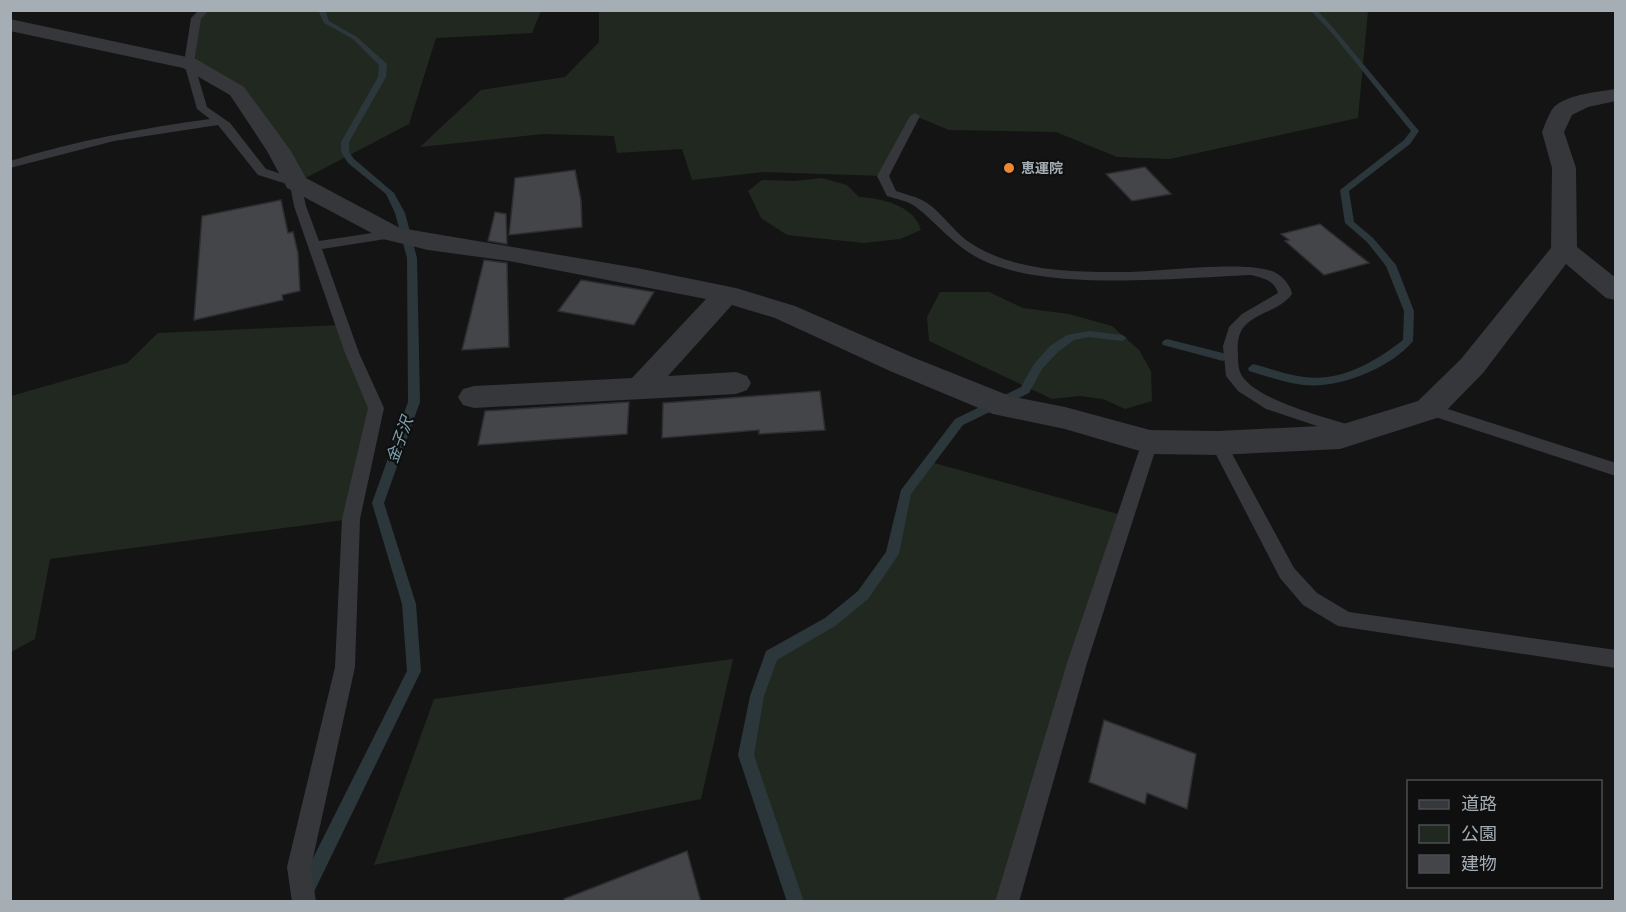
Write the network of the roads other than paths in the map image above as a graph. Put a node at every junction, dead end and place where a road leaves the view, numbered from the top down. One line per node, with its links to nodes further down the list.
1 (205, 10): 3 (lane)
2 (10, 25): 3 (street)
3 (189, 63): 6 (lane); 8 (street)
4 (1616, 95): 11 (street)
5 (915, 116): 18 (lane)
6 (220, 121): 7 (lane); 8 (lane)
7 (10, 165)
8 (296, 183): 9 (street); 10 (lane)
9 (392, 234): 10 (lane); 13 (street)
10 (314, 246): 23 (lane)
11 (1564, 249): 12 (street); 17 (street)
12 (1616, 292)
13 (726, 294): 15 (street); 19 (street)
14 (736, 383): 15 (street)
15 (640, 388): 16 (street)
16 (474, 397)
17 (1429, 410): 18 (street); 21 (lane)
18 (1354, 432): 20 (street)
19 (1150, 441): 20 (street); 24 (lane)
20 (1218, 443): 22 (lane)
21 (1616, 470)
22 (1616, 659)
23 (304, 902)
24 (1007, 902)

